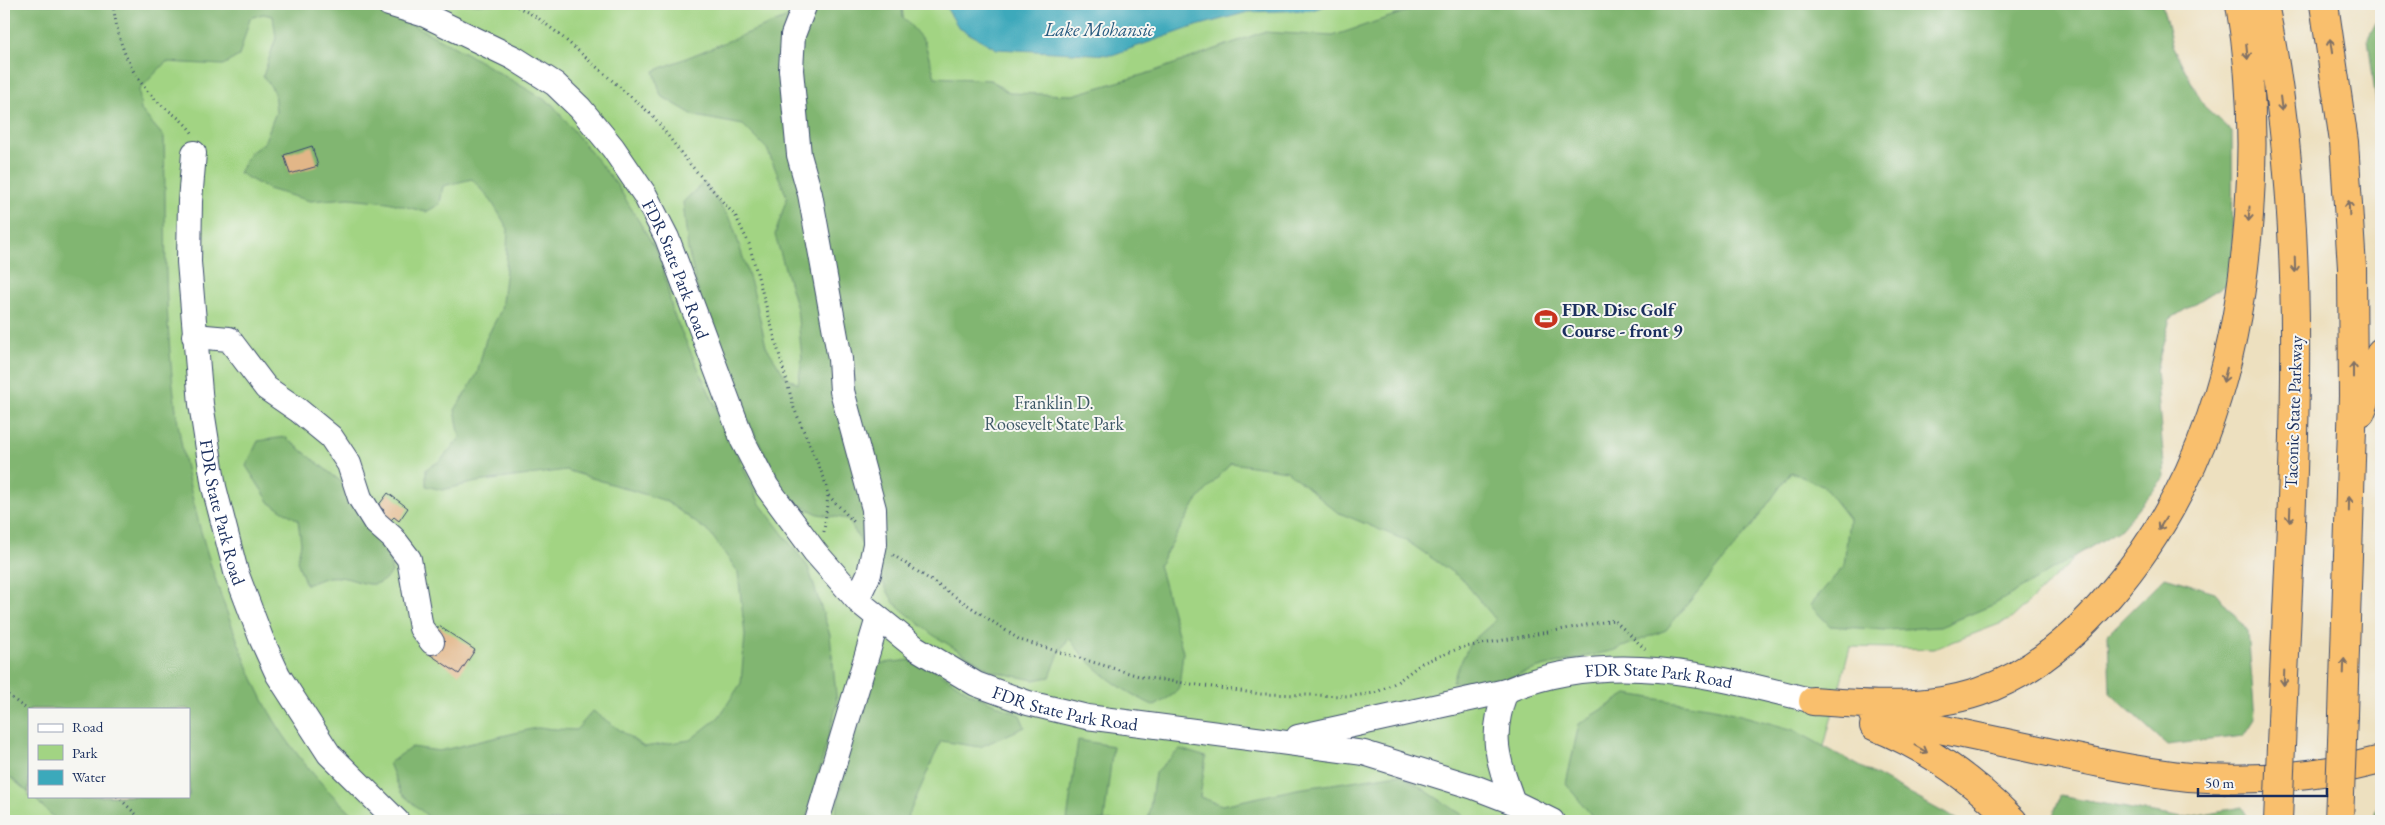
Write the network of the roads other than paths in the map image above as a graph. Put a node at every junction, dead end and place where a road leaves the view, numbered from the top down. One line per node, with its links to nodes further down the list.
1 (389, 4): 10 (lane, FDR State Park Road)
2 (805, 4): 10 (lane)
3 (2240, 4): 14 (highway, one-way to 14)
4 (2264, 4): 22 (highway, Taconic State Parkway, one-way to 22, bridge)
5 (2324, 4): 9 (highway, one-way to 5)
6 (194, 153): 7 (lane, FDR State Park Road)
7 (194, 336): 12 (lane); 18 (lane, FDR State Park Road)
8 (2381, 352): 9 (highway)
9 (2350, 436): 23 (highway, one-way to 9, bridge)
10 (857, 599): 11 (lane, FDR State Park Road)
11 (878, 618): 15 (lane, FDR State Park Road); 19 (lane)
12 (432, 642)
13 (1506, 691): 14 (lane, FDR State Park Road); 15 (lane, FDR State Park Road); 17 (lane)
14 (1812, 701): 16 (highway); 21 (highway, one-way to 21)
15 (1274, 742): 17 (lane, FDR State Park Road)
16 (2381, 760)
17 (1512, 802): 20 (lane, FDR State Park Road)
18 (397, 821)
19 (817, 821)
20 (1552, 821)
21 (2013, 821)
22 (2278, 821)
23 (2339, 821)

